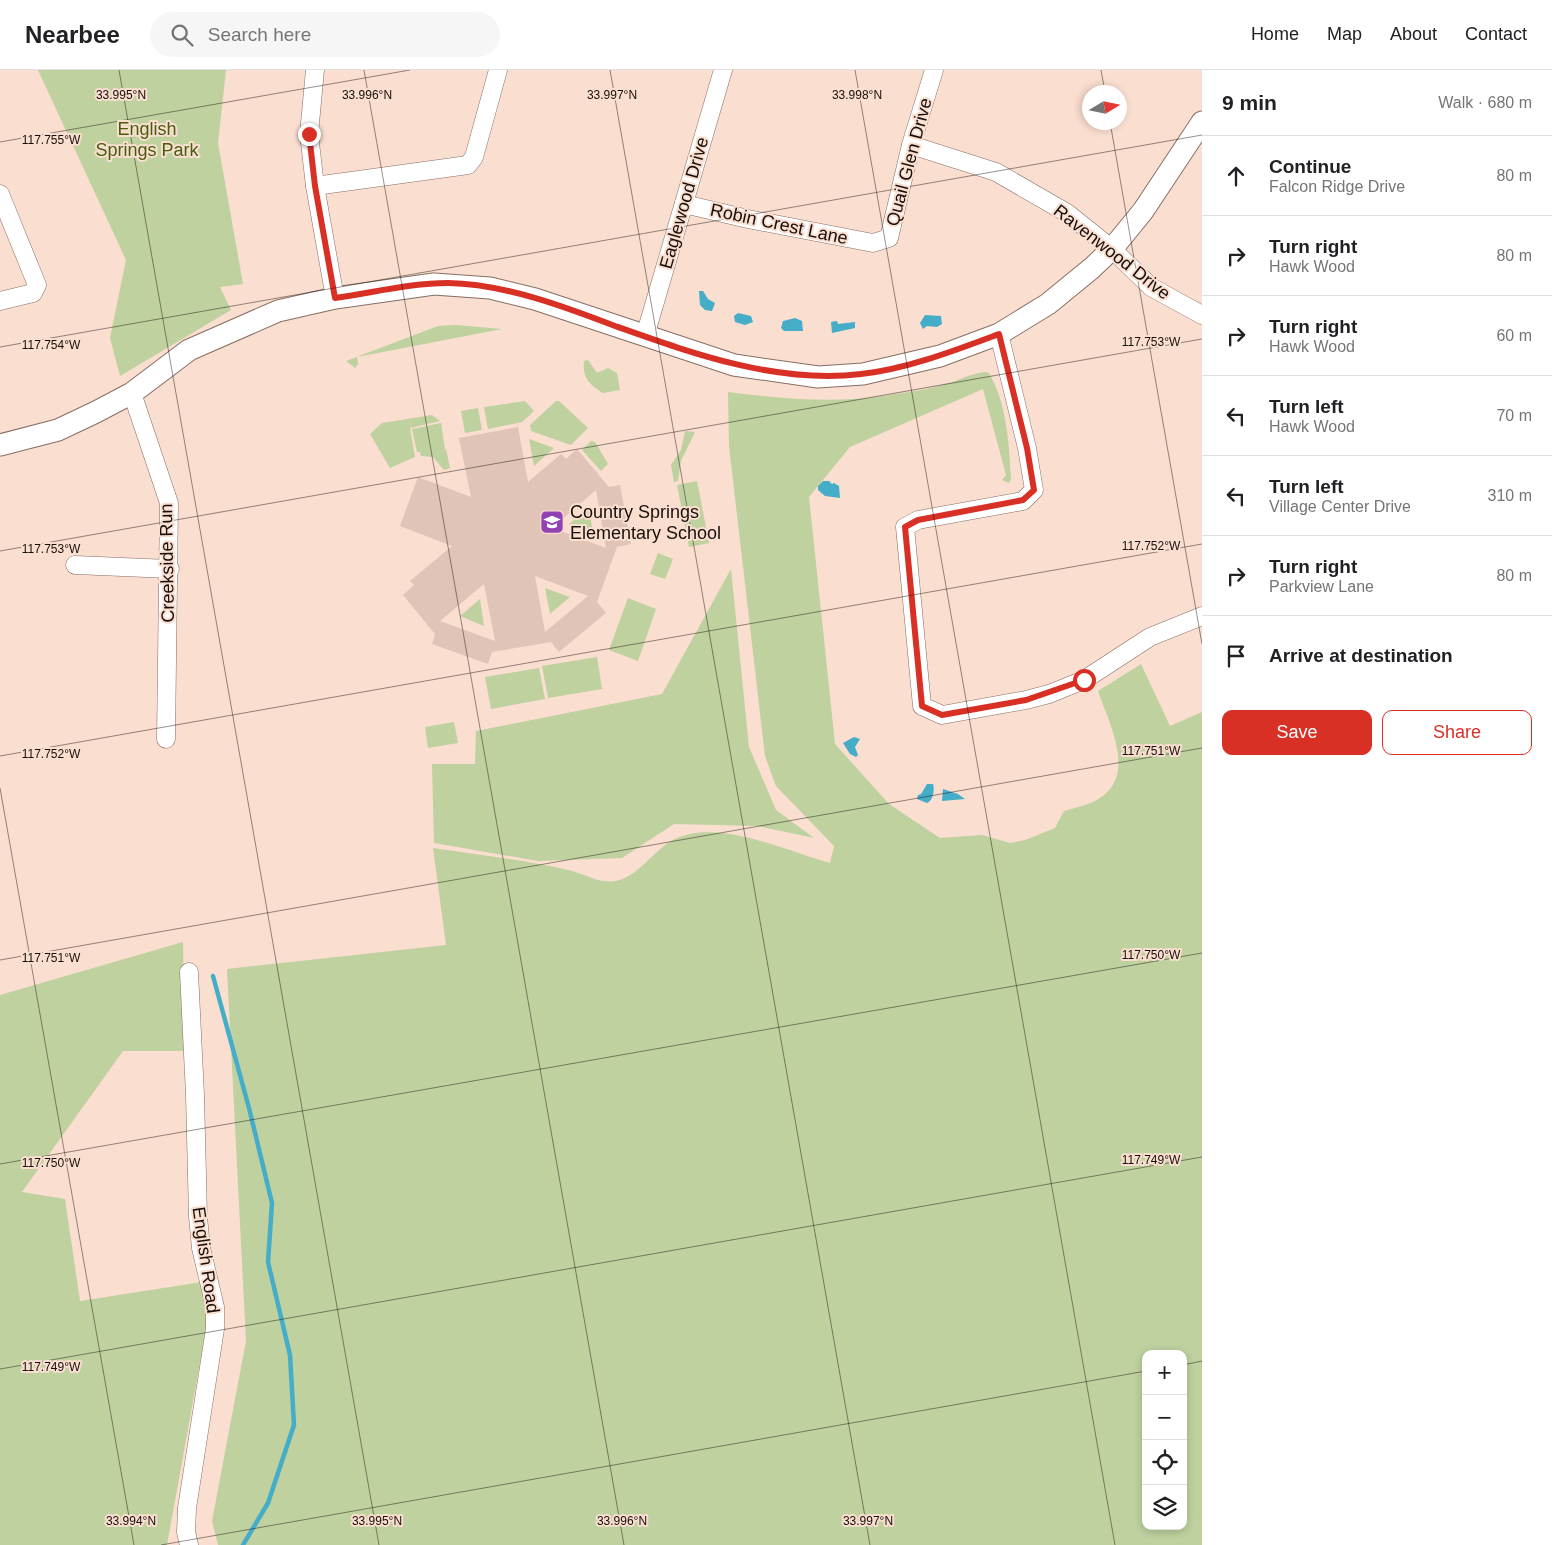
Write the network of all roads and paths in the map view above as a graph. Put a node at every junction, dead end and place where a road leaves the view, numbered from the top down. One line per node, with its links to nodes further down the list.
1 (315, 70): 7 (street)
2 (498, 70): 7 (street)
3 (722, 70): 9 (street, Eaglewood Drive)
4 (934, 70): 6 (street, Quail Glen Drive)
5 (1202, 122): 11 (street)
6 (911, 145): 10 (street, Quail Glen Drive); 11 (street, Ravenwood Drive)
7 (315, 186): 12 (street)
8 (0, 194): 13 (street)
9 (684, 204): 10 (street, Robin Crest Lane); 16 (street, Eaglewood Drive)
10 (873, 243)
11 (1112, 249): 14 (street, Ravenwood Drive); 15 (street)
12 (335, 298): 16 (street); 17 (street)
13 (0, 301)
14 (1202, 315)
15 (999, 334): 16 (street); 21 (street)
16 (645, 336)
17 (132, 393): 18 (street); 20 (street, Creekside Run)
18 (0, 445)
19 (75, 565): 20 (street)
20 (170, 569): 22 (street, Creekside Run)
21 (1202, 616)
22 (166, 739)
23 (189, 972): 24 (street, English Road)
24 (189, 1545)

